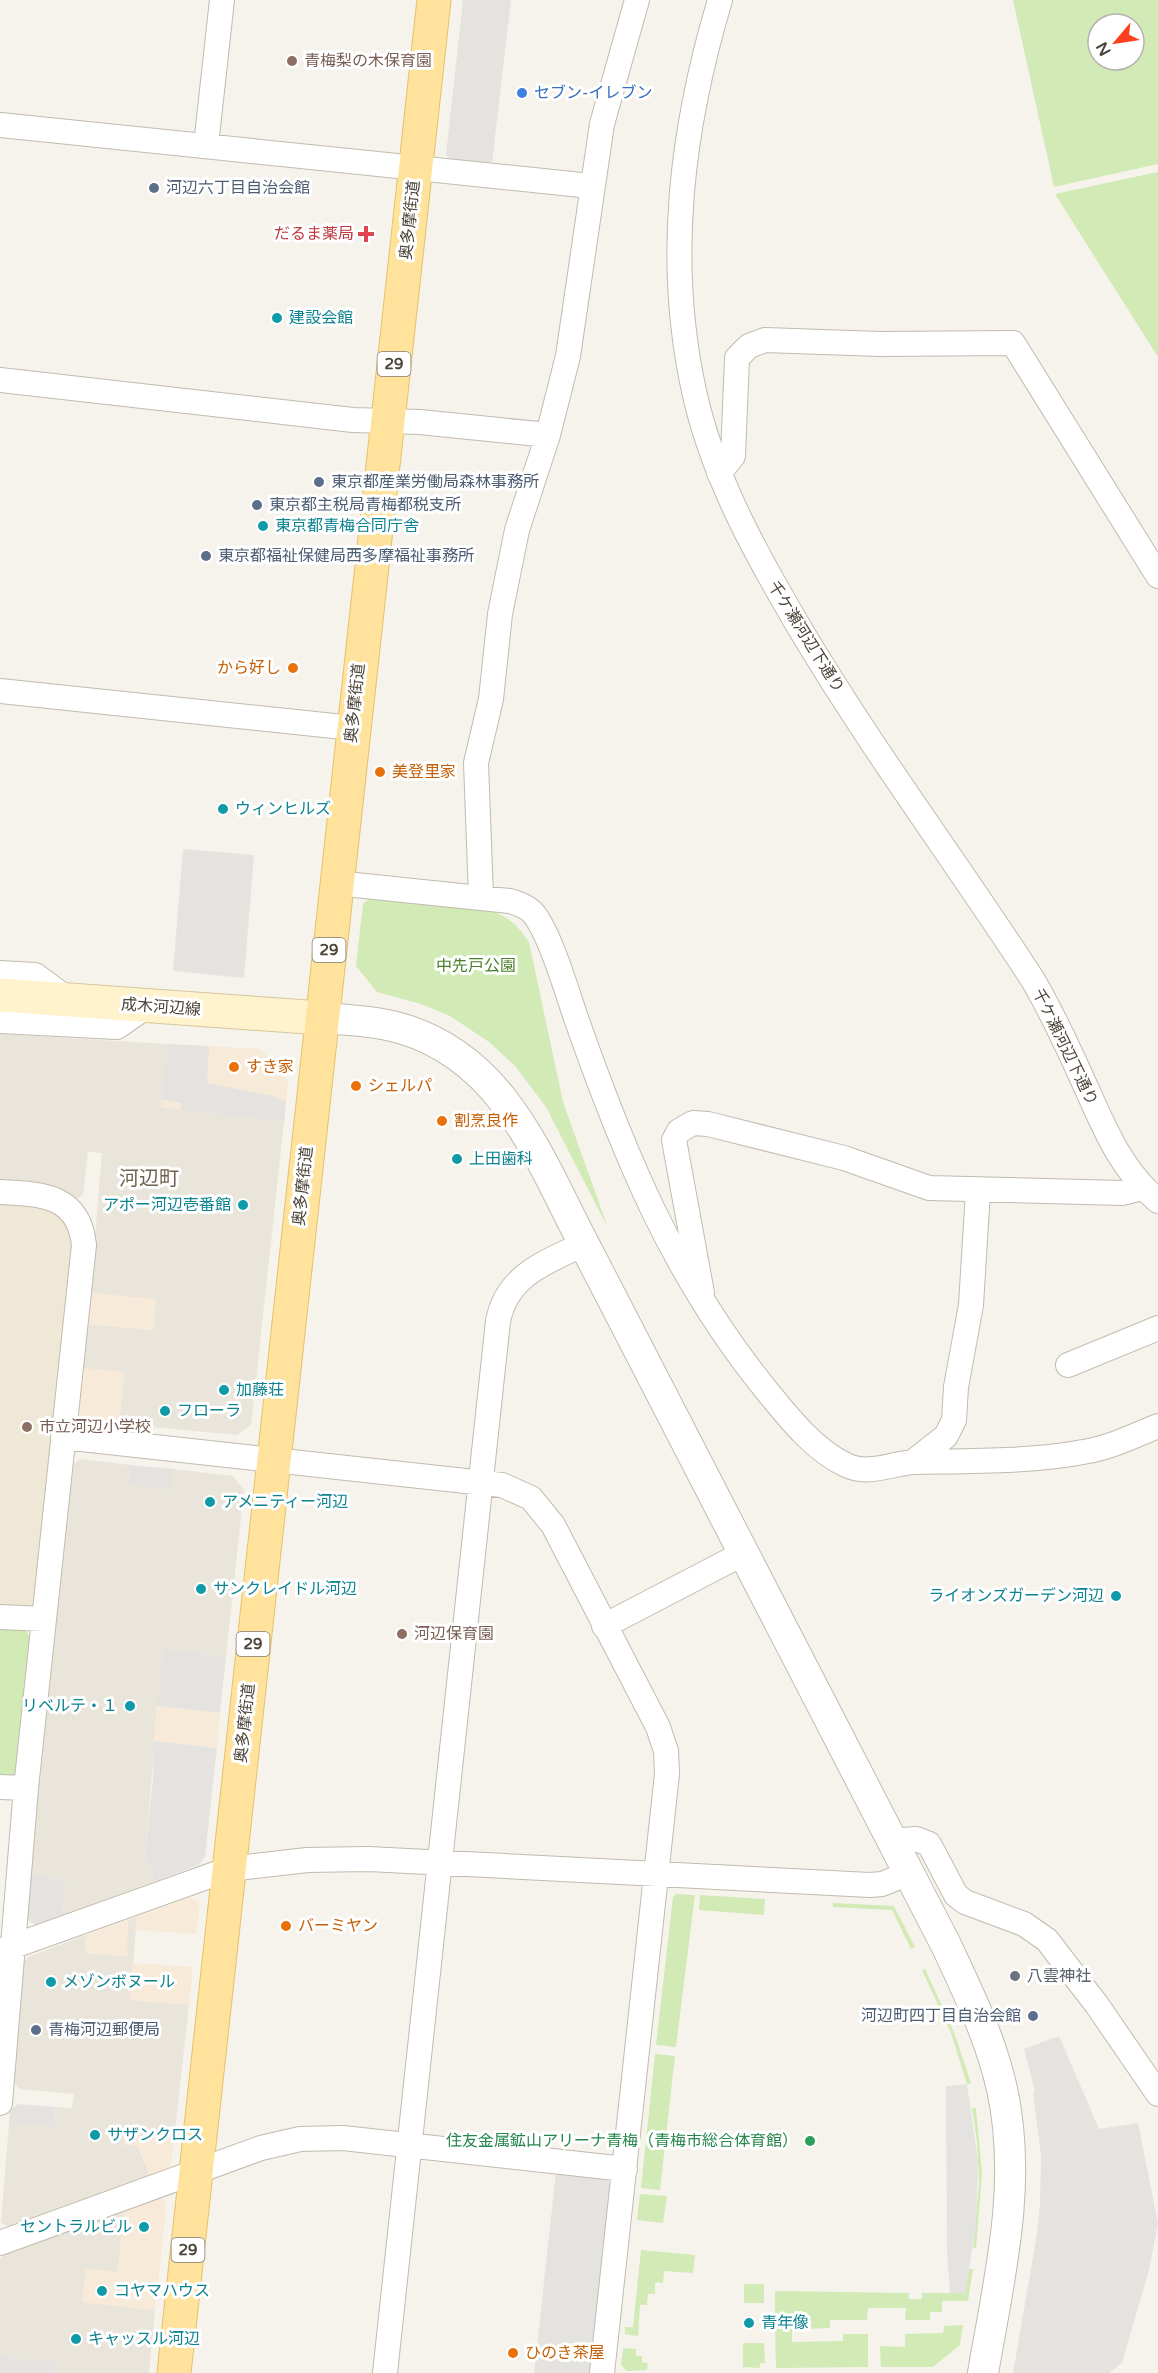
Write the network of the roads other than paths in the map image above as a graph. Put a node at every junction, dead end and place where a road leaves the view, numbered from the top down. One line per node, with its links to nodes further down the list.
1 (222, 0): 6 (street)
2 (434, 0): 7 (main road, 奥多摩街道 / 29)
3 (637, 0): 8 (street)
4 (720, 0): 12 (street, 千ケ瀬河辺下通り)
5 (0, 125): 6 (street)
6 (206, 145): 7 (street)
7 (415, 169): 8 (street); 10 (main road, 奥多摩街道 / 29)
8 (591, 186): 11 (street)
9 (0, 380): 10 (street)
10 (388, 421): 11 (street); 15 (main road, 奥多摩街道 / 29)
11 (548, 435): 17 (street)
12 (719, 473): 13 (street); 26 (street, 千ケ瀬河辺下通り)
13 (1158, 576)
14 (0, 691): 15 (street)
15 (353, 728): 16 (main road, 奥多摩街道 / 29)
16 (336, 883): 17 (street); 22 (main road, 奥多摩街道 / 29)
17 (481, 897): 28 (street)
18 (0, 973): 20 (street)
19 (0, 995): 20 (main road, 成木河辺線)
20 (69, 1000): 21 (main road, 成木河辺線)
21 (147, 1006): 22 (main road, 成木河辺線); 23 (street)
22 (321, 1018): 27 (street); 33 (main road, 奥多摩街道 / 29)
23 (0, 1021)
24 (978, 1191): 26 (street); 28 (street); 34 (street)
25 (0, 1192): 32 (street)
26 (1150, 1194)
27 (584, 1244): 35 (street); 36 (street)
28 (704, 1303): 34 (street)
29 (1158, 1328): 30 (street)
30 (1068, 1365)
31 (1158, 1426): 34 (street)
32 (63, 1437): 33 (street); 38 (street)
33 (274, 1459): 35 (street); 44 (main road, 奥多摩街道 / 29)
34 (913, 1462)
35 (481, 1482): 39 (street); 43 (street)
36 (744, 1553): 39 (street); 42 (street)
37 (0, 1617): 38 (street)
38 (44, 1619): 41 (street)
39 (604, 1626): 45 (street)
40 (0, 1787): 41 (street)
41 (26, 1788): 47 (street)
42 (892, 1840): 46 (street); 49 (street)
43 (442, 1863): 44 (street); 45 (street); 51 (street)
44 (229, 1869): 47 (street); 53 (main road, 奥多摩街道 / 29)
45 (657, 1873): 46 (street); 52 (street)
46 (909, 1873): 58 (street)
47 (6, 1949): 48 (street)
48 (2, 2060): 50 (street)
49 (1158, 2094)
50 (0, 2103)
51 (410, 2146): 52 (street); 53 (street); 56 (street)
52 (625, 2169): 57 (street)
53 (196, 2172): 54 (street); 55 (main road, 奥多摩街道 / 29)
54 (0, 2243)
55 (174, 2373)
56 (386, 2373)
57 (602, 2373)
58 (983, 2373)

